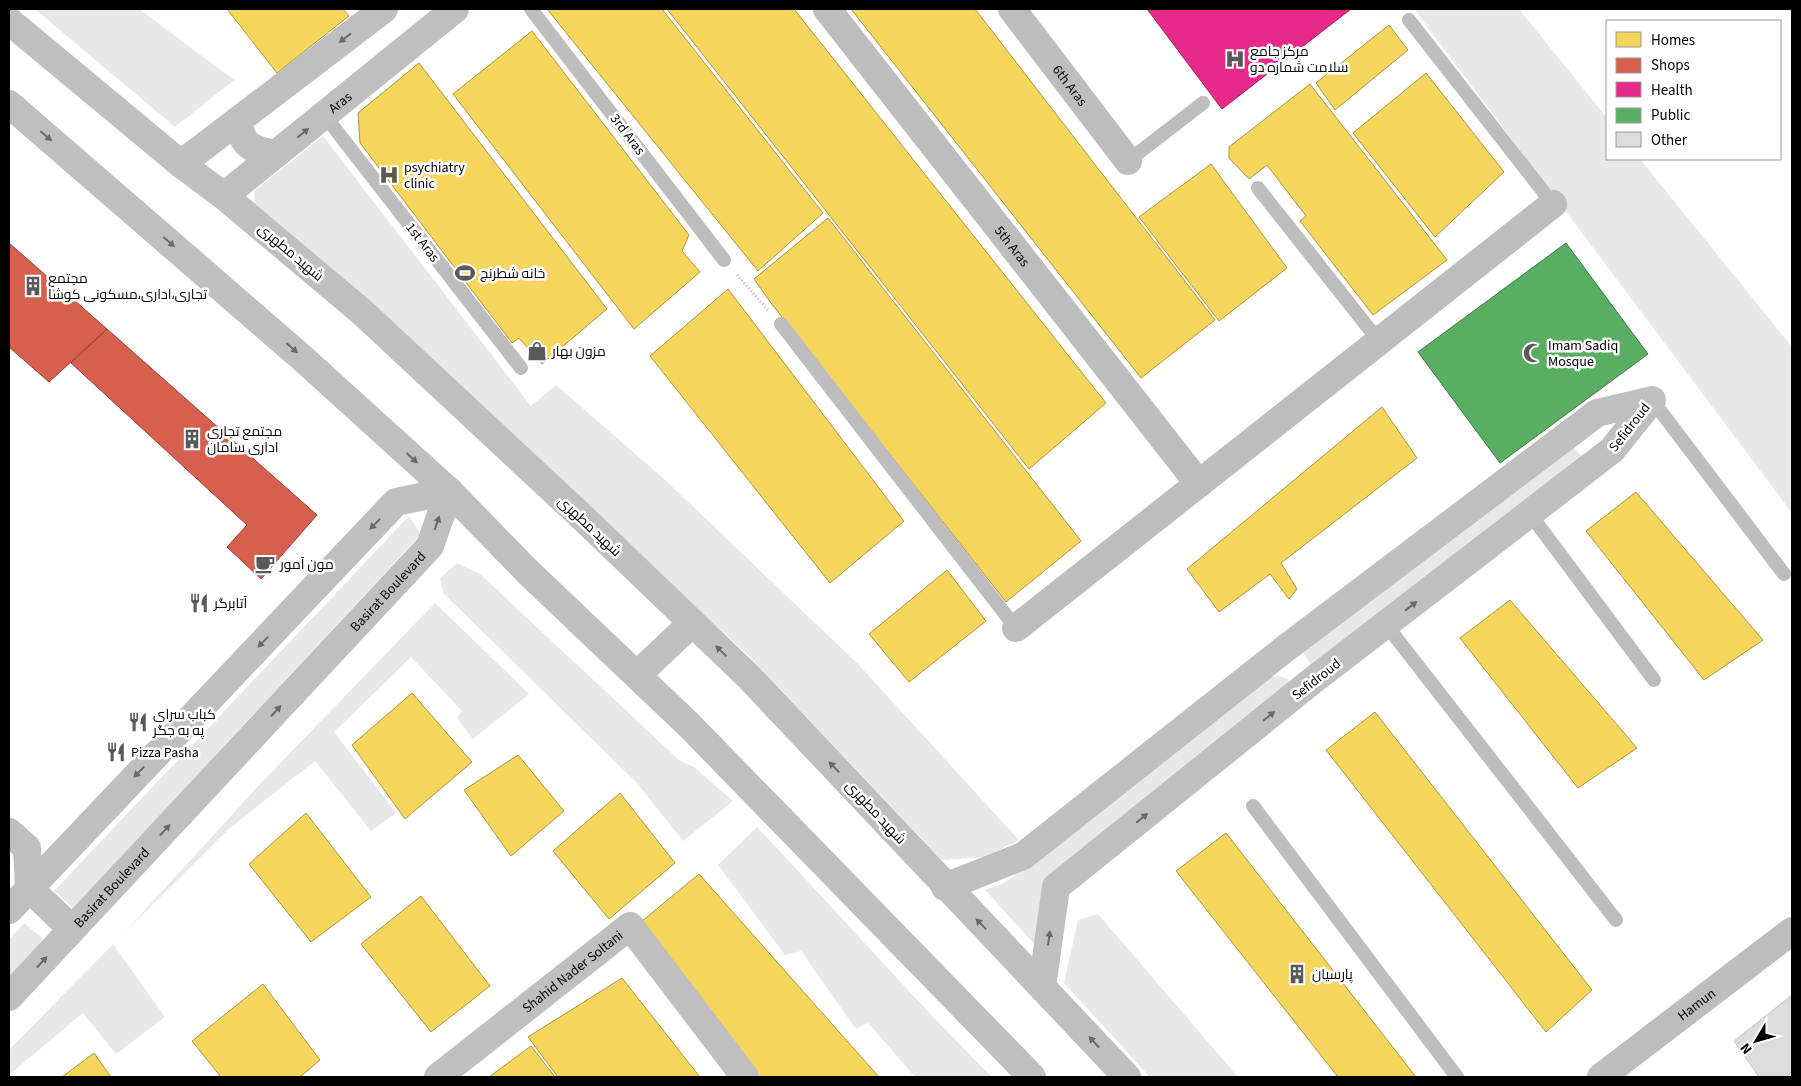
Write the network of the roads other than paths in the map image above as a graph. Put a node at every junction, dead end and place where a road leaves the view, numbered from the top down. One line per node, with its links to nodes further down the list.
1 (531, 9): 18 (lane, 3rd Aras)
2 (827, 9): 25 (street, 5th Aras)
3 (1012, 9): 13 (street, 6th Aras)
4 (450, 10): 10 (main road, Aras)
5 (375, 11): 11 (main road, one-way to 11)
6 (1409, 20): 17 (lane)
7 (9, 21): 14 (main road, شهید مطهری)
8 (1203, 103): 13 (lane)
9 (9, 104): 26 (main road, one-way to 26)
10 (325, 116): 12 (main road, Aras, one-way to 10); 21 (lane, 1st Aras)
11 (239, 120): 12 (main road); 14 (main road)
12 (276, 154): 16 (main road, Aras)
13 (1128, 161)
14 (182, 164): 16 (main road, شهید مطهری)
15 (1258, 188): 20 (lane)
16 (224, 196): 29 (main road, شهید مطهری)
17 (1553, 204): 20 (street)
18 (724, 260)
19 (781, 324): 31 (lane)
20 (1378, 340): 25 (street)
21 (520, 368)
22 (1652, 400): 23 (main road, Sefidroud); 24 (main road, Sefidroud); 28 (lane)
23 (1579, 426): 24 (main road); 32 (main road, Sefidroud)
24 (1602, 458): 27 (main road, Sefidroud)
25 (1199, 484): 31 (street)
26 (448, 491): 33 (main road); 39 (main road, one-way to 39); 42 (main road, Basirat Boulevard, one-way to 26)
27 (1530, 514): 30 (main road, Sefidroud, one-way to 27); 34 (lane)
28 (1784, 574)
29 (692, 623): 33 (main road); 38 (main road, شهید مطهری, one-way to 29)
30 (1387, 626): 35 (main road, Sefidroud); 41 (lane)
31 (1016, 628)
32 (1286, 648): 35 (main road); 38 (main road, Sefidroud)
33 (638, 674): 48 (main road)
34 (1654, 680)
35 (1312, 681): 44 (main road, Sefidroud, one-way to 35)
36 (1253, 806): 50 (lane)
37 (9, 832): 39 (main road)
38 (945, 887): 44 (main road, شهید مطهری, one-way to 38)
39 (19, 890): 40 (main road); 42 (main road)
40 (9, 910)
41 (1616, 920)
42 (72, 930): 45 (main road, Basirat Boulevard, one-way to 42)
43 (1792, 931): 51 (street, Hamun)
44 (1042, 987): 49 (main road, شهید مطهری, one-way to 44)
45 (9, 997)
46 (438, 1077): 47 (main road, Shahid Nader Soltani)
47 (745, 1077)
48 (1032, 1077)
49 (1127, 1077)
50 (1457, 1077)
51 (1602, 1077)

